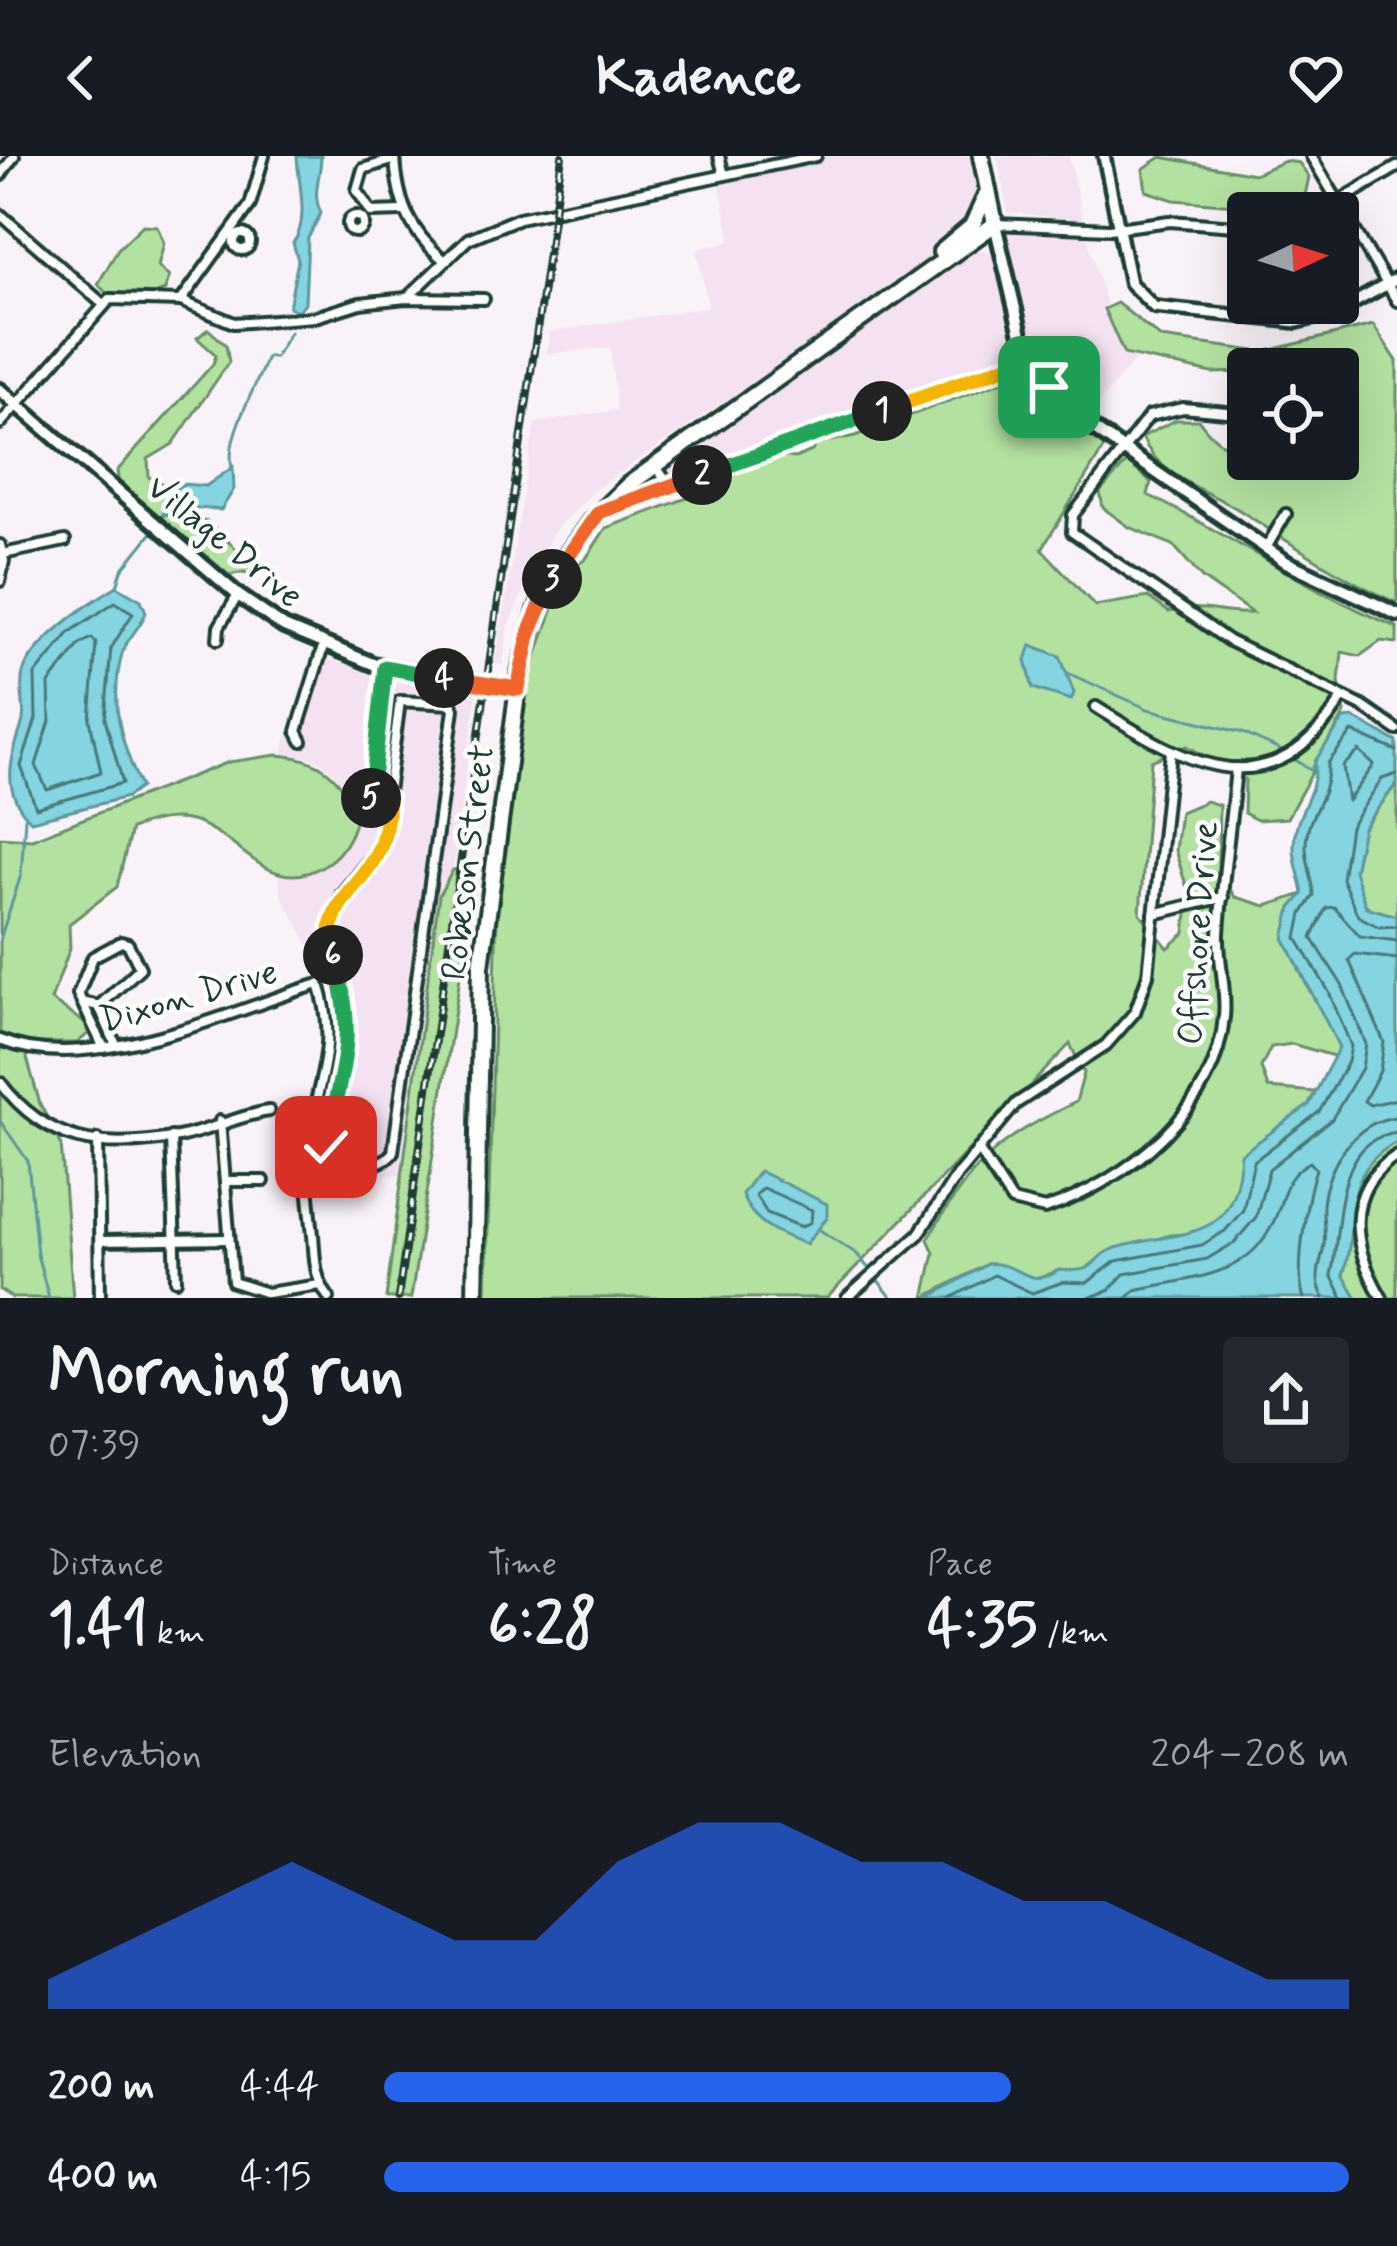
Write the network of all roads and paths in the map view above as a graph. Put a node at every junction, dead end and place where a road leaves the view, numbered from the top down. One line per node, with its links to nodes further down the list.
1 (14, 156): 11 (street)
2 (264, 156): 26 (street)
3 (719, 156): 10 (street)
4 (816, 156): 10 (street)
5 (982, 156): 12 (main road)
6 (1104, 156): 19 (street)
7 (1311, 156): 13 (street)
8 (395, 157): 15 (street); 15 (street)
9 (1397, 167): 14 (street)
10 (724, 175): 21 (street)
11 (0, 176)
12 (988, 190): 17 (main road); 22 (main road)
13 (1333, 192)
14 (1354, 192)
15 (403, 211): 21 (street)
16 (0, 214): 28 (street)
17 (995, 224): 19 (street); 22 (main road, Robeson Street); 29 (main road)
18 (1227, 225): 19 (street)
19 (1118, 228): 23 (street)
20 (1359, 231): 23 (street)
21 (444, 260): 24 (street)
22 (928, 272): 35 (main road, Robeson Street)
23 (1392, 281): 27 (street)
24 (406, 298): 25 (street); 26 (street)
25 (484, 299)
26 (181, 301): 28 (street)
27 (1397, 301)
28 (103, 304): 31 (street)
29 (1030, 358): 34 (main road); 36 (street)
30 (0, 391): 31 (main road, Village Drive)
31 (17, 405): 33 (street); 43 (main road, Village Drive)
32 (1227, 413): 34 (street)
33 (0, 424)
34 (1122, 448): 40 (main road); 49 (street)
35 (655, 465): 36 (street); 37 (main road, Robeson Street)
36 (670, 487): 37 (street)
37 (599, 512): 48 (main road, Robeson Street)
38 (1286, 514): 40 (street)
39 (65, 541): 41 (street)
40 (1266, 548): 44 (main road)
41 (2, 549): 42 (street)
42 (0, 581)
43 (238, 595): 45 (street); 46 (main road, Village Drive)
44 (1397, 614)
45 (218, 639)
46 (323, 647): 47 (main road, Village Drive); 52 (street)
47 (385, 667): 48 (main road, Village Drive); 55 (street)
48 (518, 689): 81 (main road, Robeson Street)
49 (1343, 697): 51 (street); 54 (street)
50 (1096, 707): 53 (street)
51 (1397, 730)
52 (302, 741)
53 (1171, 752): 54 (street); 57 (street)
54 (1237, 768): 56 (street, Offshore Drive)
55 (388, 800): 70 (street); 70 (street)
56 (1223, 897): 57 (street); 68 (street, Offshore Drive)
57 (1154, 914): 68 (street)
58 (86, 1003): 59 (street); 59 (street); 62 (street)
59 (99, 1006): 61 (street)
60 (0, 1040): 62 (street, Dixon Drive)
61 (116, 1045): 62 (street, Dixon Drive); 71 (street, Dixon Drive)
62 (104, 1048)
63 (0, 1082): 67 (street)
64 (269, 1112): 65 (street)
65 (220, 1121): 66 (street); 72 (street)
66 (171, 1138): 67 (street); 74 (street)
67 (98, 1139): 76 (street)
68 (978, 1149): 82 (street)
69 (1397, 1155): 83 (street)
70 (325, 1167): 71 (street)
71 (308, 1168): 78 (street)
72 (227, 1181): 73 (street); 75 (street)
73 (264, 1181)
74 (176, 1239): 75 (street); 76 (street); 77 (street)
75 (228, 1239): 78 (street)
76 (100, 1240): 79 (street)
77 (176, 1280)
78 (320, 1285): 80 (street)
79 (100, 1298)
80 (329, 1298)
81 (475, 1298)
82 (847, 1298)
83 (1382, 1298)

